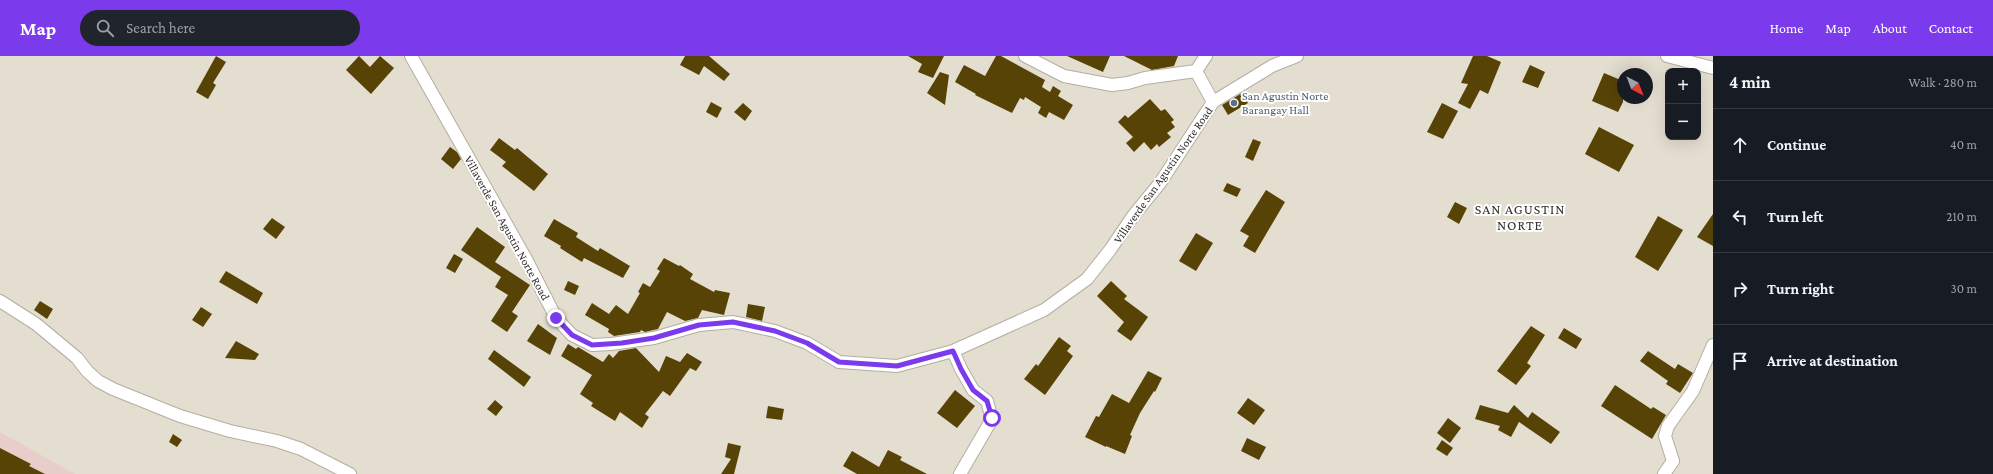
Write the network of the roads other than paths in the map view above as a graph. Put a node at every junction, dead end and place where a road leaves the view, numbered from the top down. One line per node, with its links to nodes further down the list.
1 (410, 56): 11 (street, Villaverde San Agustin Norte Road)
2 (1025, 56): 7 (street)
3 (1206, 56): 7 (street)
4 (1298, 56): 8 (street, Villaverde San Agustin Norte Road)
5 (1667, 56): 6 (street)
6 (1713, 68)
7 (1196, 71): 8 (street)
8 (1213, 102): 11 (street, Villaverde San Agustin Norte Road)
9 (0, 301): 12 (street)
10 (1713, 345): 14 (street)
11 (953, 351): 13 (street)
12 (350, 474)
13 (960, 474)
14 (1664, 474)

